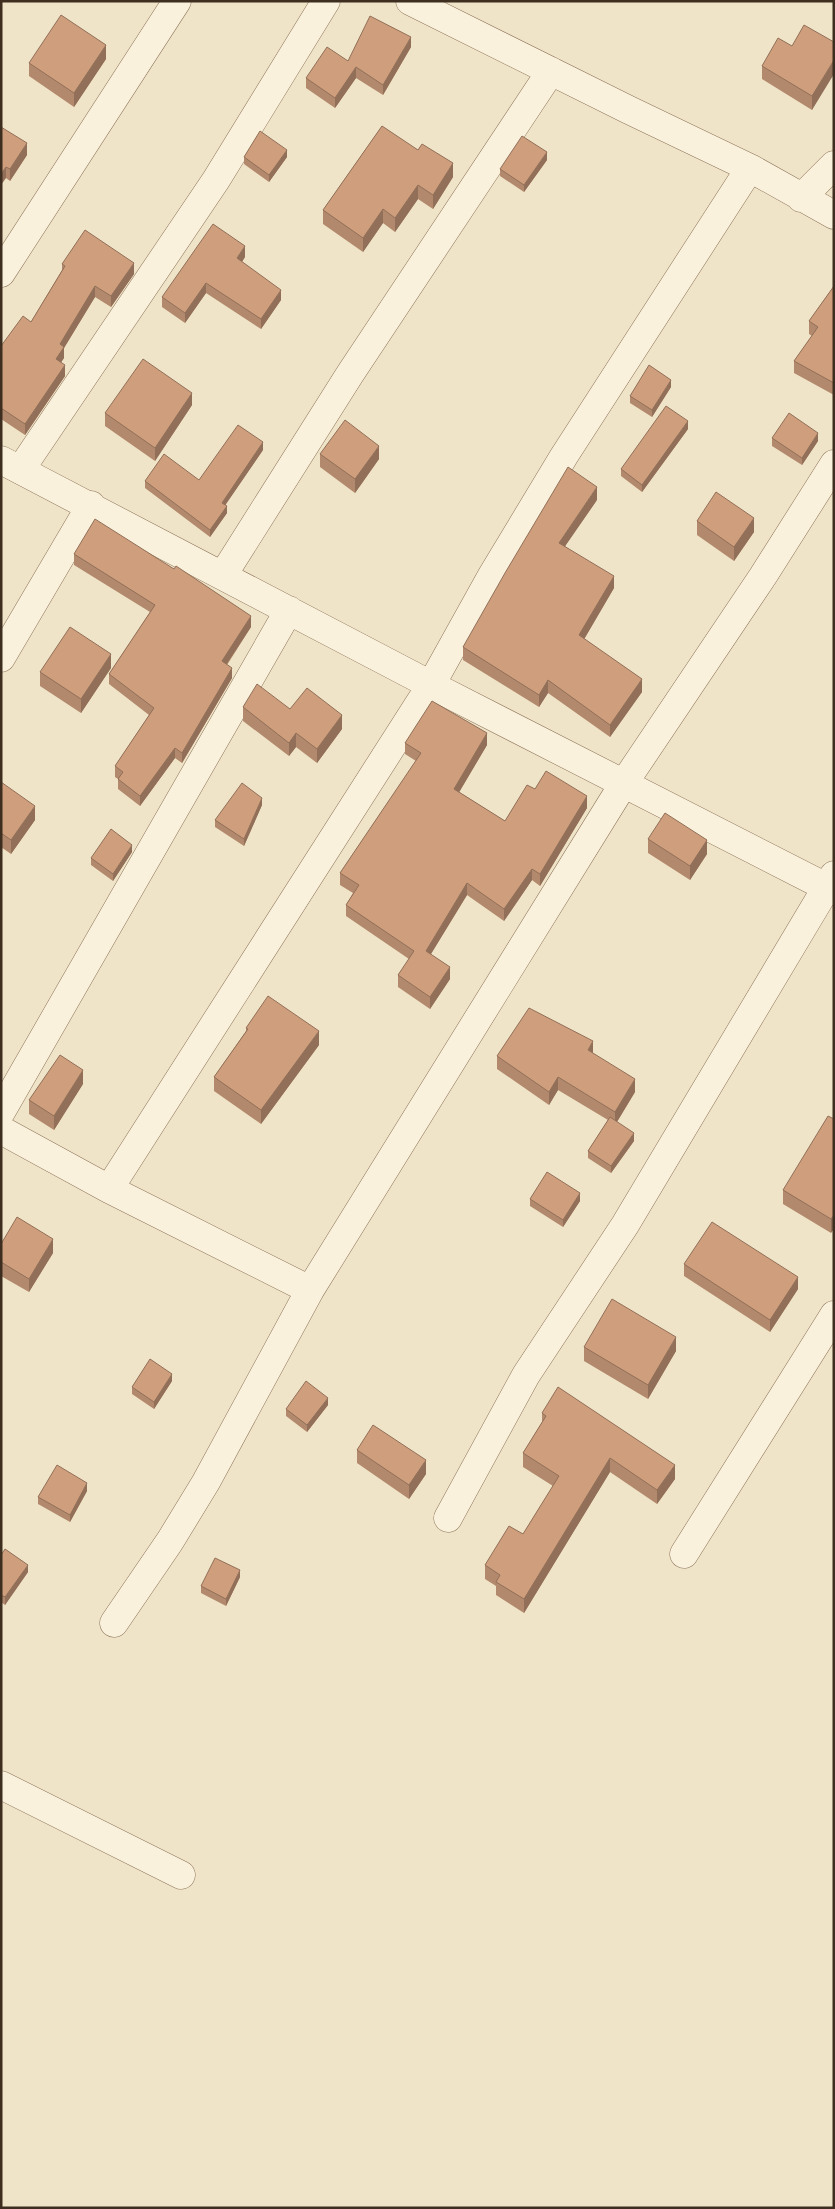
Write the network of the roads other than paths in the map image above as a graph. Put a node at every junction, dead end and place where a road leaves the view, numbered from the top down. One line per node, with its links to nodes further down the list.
1 (177, 1): 9 (street)
2 (326, 1): 11 (street)
3 (410, 1): 4 (street)
4 (551, 71): 6 (street); 13 (street)
5 (834, 164): 7 (street)
6 (750, 168): 7 (street); 16 (street)
7 (801, 198): 8 (street)
8 (834, 215)
9 (1, 273)
10 (834, 464): 17 (street)
11 (11, 465): 12 (street)
12 (91, 505): 13 (street); 15 (street)
13 (223, 574): 14 (street)
14 (289, 610): 16 (street); 19 (street)
15 (1, 658)
16 (431, 685): 17 (street); 21 (street)
17 (624, 782): 18 (street); 22 (street)
18 (831, 884): 24 (street)
19 (1, 1112)
20 (1, 1130): 21 (street)
21 (109, 1189): 22 (street)
22 (310, 1290): 26 (street)
23 (834, 1315): 25 (street)
24 (448, 1518)
25 (684, 1554)
26 (114, 1623)
27 (1, 1785): 28 (street)
28 (181, 1875)

